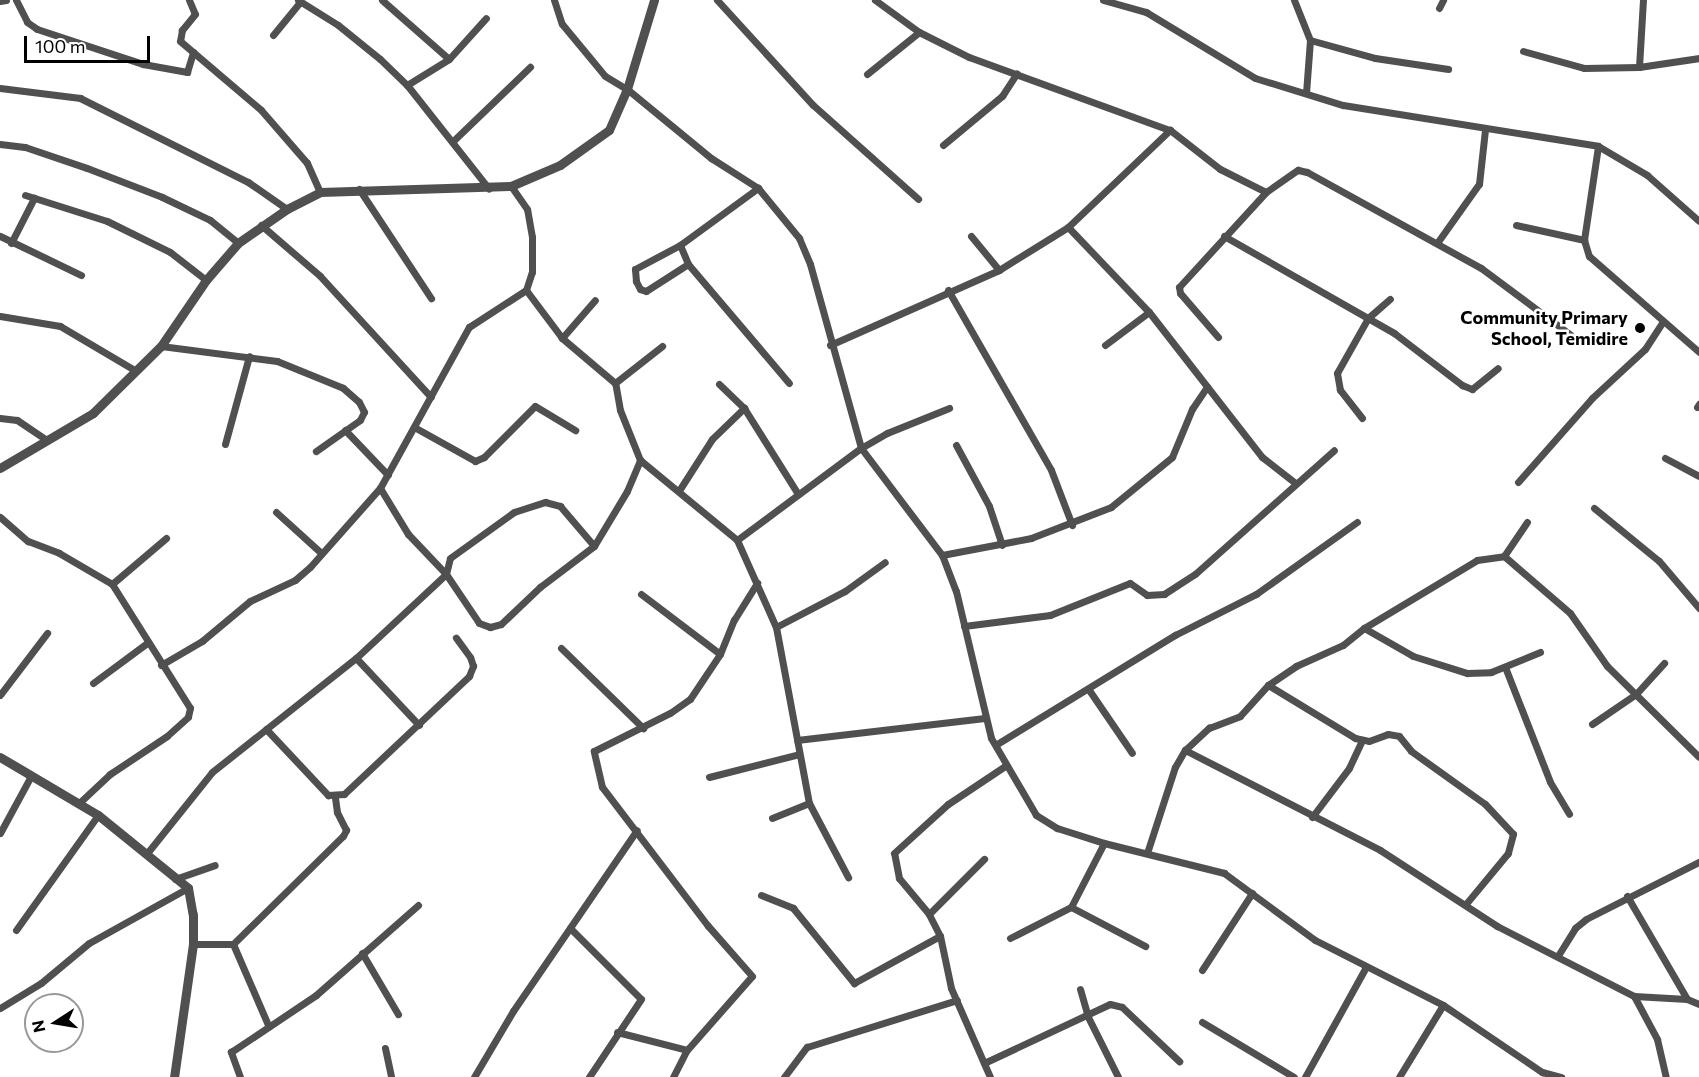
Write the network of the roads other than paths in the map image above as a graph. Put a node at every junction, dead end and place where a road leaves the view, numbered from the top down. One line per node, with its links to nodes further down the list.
1 (6, 0): 13 (street)
2 (16, 0): 21 (street)
3 (189, 0): 21 (street)
4 (382, 0): 23 (street)
5 (554, 0): 31 (street)
6 (654, 0): 31 (street)
7 (717, 0): 47 (street)
8 (875, 0): 17 (street)
9 (1104, 0): 32 (street)
10 (1294, 0): 19 (street)
11 (1443, 0): 15 (street)
12 (1643, 0): 25 (street)
13 (0, 1)
14 (299, 1): 18 (street); 29 (street)
15 (1439, 8)
16 (486, 18): 23 (street)
17 (919, 32): 27 (street); 28 (street)
18 (273, 35)
19 (1310, 40): 26 (street); 32 (street)
20 (1523, 51): 25 (street)
21 (193, 52): 43 (street)
22 (1699, 58): 25 (street)
23 (450, 59): 29 (street)
24 (530, 67): 35 (street)
25 (1639, 67)
26 (1448, 69)
27 (1017, 73): 33 (street); 37 (street)
28 (867, 74)
29 (407, 85): 35 (street)
30 (0, 88): 48 (street)
31 (627, 89): 39 (street); 40 (street)
32 (1306, 93): 34 (street)
33 (1170, 130): 44 (street); 52 (street)
34 (1485, 130): 38 (street); 59 (street)
35 (453, 141): 42 (street)
36 (0, 144): 58 (street)
37 (943, 145)
38 (1598, 146): 49 (street); 56 (street)
39 (511, 186): 42 (street); 65 (street)
40 (758, 188): 60 (street); 77 (street)
41 (359, 189): 42 (street); 43 (street); 67 (street)
42 (489, 189)
43 (320, 192): 48 (street)
44 (1266, 192): 55 (street); 59 (street)
45 (25, 195): 46 (street)
46 (34, 198): 57 (street); 64 (street)
47 (918, 199)
48 (287, 209): 50 (street)
49 (1699, 221)
50 (261, 225): 58 (street); 89 (street)
51 (1516, 225): 56 (street)
52 (1068, 226): 62 (street); 70 (street)
53 (0, 236): 57 (street)
54 (971, 236): 62 (street)
55 (1224, 236): 72 (street); 75 (street)
56 (1584, 240): 73 (street)
57 (11, 243): 63 (street)
58 (238, 243): 64 (street)
59 (1437, 243): 74 (street)
60 (680, 245): 61 (street); 61 (street)
61 (688, 264): 86 (street)
62 (999, 270): 66 (street)
63 (81, 275)
64 (206, 280): 79 (street)
65 (526, 290): 76 (street); 89 (street)
66 (948, 290): 77 (street); 118 (street)
67 (431, 298)
68 (1390, 299): 72 (street)
69 (595, 300): 76 (street)
70 (1149, 312): 78 (street); 88 (street)
71 (0, 316): 84 (street)
72 (1368, 318): 83 (street); 93 (street)
73 (1663, 321): 81 (street); 109 (street)
74 (1571, 335)
75 (1218, 337)
76 (562, 338): 85 (street)
77 (830, 345): 100 (street)
78 (1105, 345)
79 (161, 346): 82 (street); 84 (street)
80 (662, 346): 85 (street)
81 (1699, 352)
82 (249, 356): 95 (street); 98 (street)
83 (1498, 368)
84 (136, 371): 97 (street)
85 (615, 383): 104 (street)
86 (789, 383)
87 (719, 384): 90 (street)
88 (1207, 387): 108 (street); 118 (street)
89 (431, 397): 94 (street)
90 (744, 408): 111 (street); 112 (street)
91 (949, 408): 100 (street)
92 (0, 418): 97 (street)
93 (1362, 418)
94 (414, 427): 96 (street); 106 (street)
95 (345, 430): 102 (street); 106 (street)
96 (575, 430)
97 (47, 440): 105 (street)
98 (225, 444)
99 (956, 445): 121 (street)
100 (861, 448): 112 (street); 124 (street)
101 (1335, 450): 108 (street)
102 (316, 451)
103 (1665, 458): 107 (street)
104 (640, 460): 111 (street); 122 (street)
105 (0, 468)
106 (388, 475): 110 (street)
107 (1699, 476)
108 (1294, 482): 132 (street)
109 (1518, 482)
110 (380, 488): 123 (street); 127 (street)
111 (680, 489): 120 (street)
112 (798, 494): 120 (street)
113 (1594, 508): 131 (street)
114 (276, 512): 123 (street)
115 (0, 517): 129 (street)
116 (1357, 522): 147 (street)
117 (1527, 522): 125 (street)
118 (1072, 525): 121 (street)
119 (166, 538): 129 (street)
120 (737, 540): 128 (street)
121 (1002, 544): 124 (street)
122 (594, 546): 127 (street); 127 (street)
123 (321, 552): 143 (street)
124 (942, 555): 132 (street)
125 (1504, 556): 134 (street); 148 (street)
126 (885, 562): 133 (street)
127 (446, 574): 141 (street)
128 (757, 583): 133 (street); 140 (street)
129 (112, 584): 137 (street)
130 (641, 594): 140 (street)
131 (1699, 608)
132 (964, 626): 150 (street)
133 (776, 627): 155 (street)
134 (1364, 628): 144 (street); 146 (street)
135 (47, 633): 149 (street)
136 (456, 638): 152 (street)
137 (147, 644): 143 (street); 145 (street)
138 (561, 648): 153 (street)
139 (1540, 652): 144 (street)
140 (720, 654): 153 (street)
141 (356, 658): 152 (street); 154 (street)
142 (1664, 663): 148 (street)
143 (161, 665): 167 (street)
144 (1504, 667): 169 (street)
145 (93, 683)
146 (1268, 685): 156 (street); 158 (street)
147 (1089, 690): 157 (street); 159 (street)
148 (1636, 694): 151 (street); 161 (street)
149 (0, 695)
150 (985, 718): 155 (street); 157 (street)
151 (1592, 724)
152 (419, 725): 166 (street)
153 (643, 728): 173 (street)
154 (266, 729): 166 (street); 176 (street)
155 (797, 740): 160 (street)
156 (1362, 740): 171 (street); 187 (street)
157 (997, 744): 163 (street)
158 (1185, 750): 171 (street); 177 (street)
159 (1132, 753)
160 (799, 754): 165 (street); 168 (street)
161 (1699, 756)
162 (0, 757): 164 (street)
163 (1005, 766): 175 (street); 190 (street)
164 (31, 776): 167 (street); 174 (street)
165 (709, 777)
166 (335, 797): 196 (street)
167 (79, 803): 170 (street)
168 (809, 803): 172 (street); 181 (street)
169 (1569, 814)
170 (98, 815): 176 (street); 192 (street)
171 (1312, 817): 187 (street)
172 (772, 818)
173 (637, 830): 191 (street); 215 (street)
174 (0, 833)
175 (1104, 843): 177 (street); 189 (street)
176 (148, 852): 182 (street)
177 (1147, 854): 184 (street)
178 (984, 859): 190 (street)
179 (1699, 862): 186 (street)
180 (215, 865): 182 (street)
181 (848, 877)
182 (175, 879): 183 (street)
183 (188, 888): 195 (street); 208 (street)
184 (1252, 892): 200 (street); 201 (street)
185 (761, 895): 193 (street)
186 (1627, 896): 199 (street); 204 (street)
187 (1465, 905): 199 (street)
188 (418, 906): 198 (street)
189 (1071, 907): 194 (street); 197 (street)
190 (929, 914): 193 (street)
191 (570, 928): 213 (street); 221 (street)
192 (16, 930)
193 (940, 936): 205 (street)
194 (1010, 938)
195 (193, 944): 196 (street); 218 (street)
196 (233, 944): 212 (street)
197 (1146, 945)
198 (362, 953): 209 (street); 212 (street)
199 (1558, 954): 203 (street)
200 (1366, 967): 207 (street); 228 (street)
201 (1202, 970)
202 (1080, 989): 210 (street)
203 (1634, 996): 204 (street); 231 (street)
204 (1687, 999): 206 (street)
205 (957, 1000): 217 (street); 224 (street)
206 (1699, 1004)
207 (1443, 1005): 229 (street); 230 (street)
208 (0, 1008)
209 (398, 1014)
210 (1088, 1017): 216 (street); 217 (street); 226 (street)
211 (1202, 1022): 227 (street)
212 (268, 1027): 219 (street)
213 (617, 1032): 215 (street); 222 (street)
214 (385, 1048): 220 (street)
215 (687, 1050): 223 (street)
216 (1179, 1061)
217 (984, 1063): 225 (street)
218 (174, 1077)
219 (240, 1077)
220 (391, 1077)
221 (474, 1077)
222 (589, 1077)
223 (673, 1077)
224 (784, 1077)
225 (990, 1077)
226 (1118, 1077)
227 (1294, 1077)
228 (1305, 1077)
229 (1399, 1077)
230 (1561, 1077)
231 (1666, 1077)

